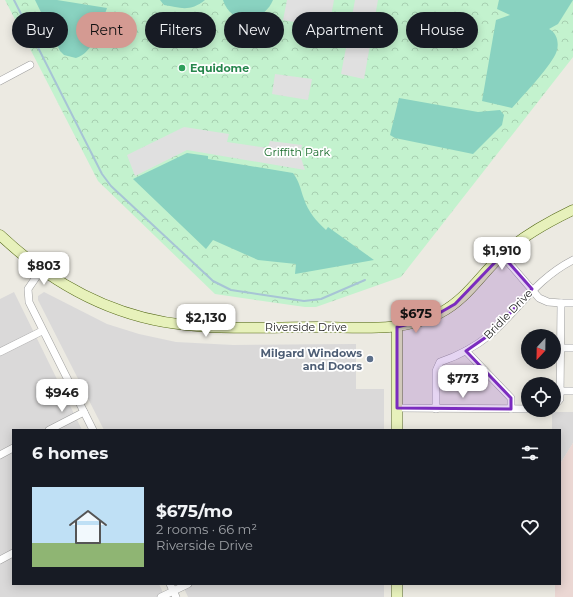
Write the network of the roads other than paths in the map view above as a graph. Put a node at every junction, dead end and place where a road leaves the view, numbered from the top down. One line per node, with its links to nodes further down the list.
1 (30, 65): 2 (street)
2 (0, 80)
3 (573, 210): 5 (main road, Riverside Drive)
4 (0, 235): 7 (main road, Riverside Drive)
5 (502, 255): 8 (street); 11 (main road, Riverside Drive)
6 (573, 260): 8 (street, Bridle Drive)
7 (41, 270): 11 (main road, Riverside Drive); 13 (street)
8 (532, 289): 10 (street); 17 (street, Bridle Drive)
9 (573, 302): 10 (street)
10 (561, 303): 12 (street)
11 (397, 327): 20 (main road)
12 (560, 329)
13 (42, 331): 16 (street); 24 (street)
14 (561, 348): 15 (street)
15 (573, 348)
16 (0, 352)
17 (466, 352): 21 (street, Bridle Drive); 22 (street)
18 (561, 391): 19 (street)
19 (573, 391)
20 (398, 408): 21 (street); 27 (main road)
21 (436, 409): 22 (street)
22 (511, 409): 23 (street)
23 (521, 409)
24 (84, 412): 25 (street); 26 (street)
25 (51, 429)
26 (92, 429)
27 (397, 429)
28 (12, 449): 29 (street)
29 (0, 455)
30 (12, 554): 31 (street)
31 (0, 560)
32 (170, 585): 35 (street)
33 (187, 585): 35 (street)
34 (397, 585): 37 (main road)
35 (175, 594): 36 (street)
36 (161, 597)
37 (397, 597)

